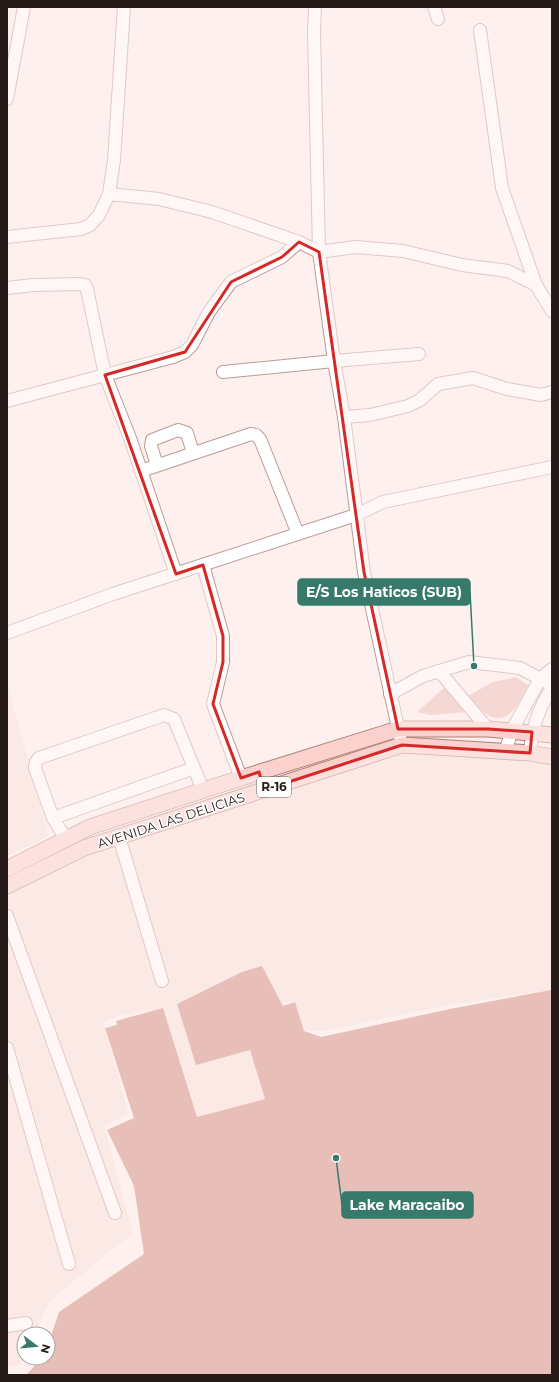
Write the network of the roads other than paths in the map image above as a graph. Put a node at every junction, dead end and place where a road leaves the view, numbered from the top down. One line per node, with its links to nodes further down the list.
1 (24, 7): 7 (street)
2 (124, 7): 8 (street)
3 (315, 7): 11 (street)
4 (434, 7): 5 (street)
5 (438, 19)
6 (480, 30): 12 (street)
7 (7, 99)
8 (109, 194): 9 (street); 10 (street)
9 (7, 237)
10 (299, 242): 11 (street); 18 (street)
11 (319, 252): 12 (street); 16 (street)
12 (536, 285): 14 (street)
13 (7, 288): 18 (street)
14 (552, 311)
15 (418, 354): 16 (street)
16 (334, 361): 17 (street); 21 (street)
17 (223, 372)
18 (104, 375): 20 (street); 25 (street)
19 (552, 392): 21 (street)
20 (7, 402)
21 (344, 417): 26 (street)
22 (193, 453): 23 (street); 23 (street); 27 (street)
23 (157, 465): 25 (street)
24 (552, 467): 26 (street)
25 (141, 471): 29 (street)
26 (356, 515): 27 (street); 35 (street)
27 (298, 534): 28 (street)
28 (203, 565): 29 (street); 47 (street)
29 (176, 574): 30 (street)
30 (7, 630)
31 (552, 669): 33 (street)
32 (439, 671): 33 (street); 35 (street); 37 (street)
33 (540, 679): 34 (street); 38 (street)
34 (552, 687): 39 (street)
35 (390, 694): 36 (street)
36 (398, 729): 37 (main road, AVENIDA LAS DELICIAS / R-16); 41 (street); 46 (main road, AVENIDA LAS DELICIAS / R-16)
37 (488, 729): 38 (main road, AVENIDA LAS DELICIAS / R-16)
38 (512, 730): 39 (main road, AVENIDA LAS DELICIAS / R-16); 42 (street)
39 (532, 732): 40 (main road, AVENIDA LAS DELICIAS / R-16); 43 (street)
40 (552, 735)
41 (402, 745): 42 (main road, AVENIDA LAS DELICIAS / R-16); 49 (main road, AVENIDA LAS DELICIAS / R-16)
42 (505, 752): 43 (main road, AVENIDA LAS DELICIAS / R-16)
43 (530, 753): 44 (main road, AVENIDA LAS DELICIAS / R-16)
44 (552, 757)
45 (194, 768): 48 (street); 50 (street); 50 (street)
46 (259, 772): 47 (main road, AVENIDA LAS DELICIAS / R-16); 49 (main road)
47 (241, 778): 48 (main road, AVENIDA LAS DELICIAS / R-16)
48 (204, 790): 52 (main road, AVENIDA LAS DELICIAS / R-16)
49 (264, 790): 51 (main road, AVENIDA LAS DELICIAS / R-16)
50 (53, 818): 52 (street)
51 (119, 837): 54 (main road, AVENIDA LAS DELICIAS / R-16); 56 (street)
52 (66, 839): 53 (main road, AVENIDA LAS DELICIAS / R-16)
53 (7, 869)
54 (7, 886)
55 (7, 916): 58 (street)
56 (162, 981)
57 (7, 1048): 59 (street)
58 (115, 1213)
59 (69, 1264)
60 (26, 1324): 61 (street)
61 (7, 1326)

